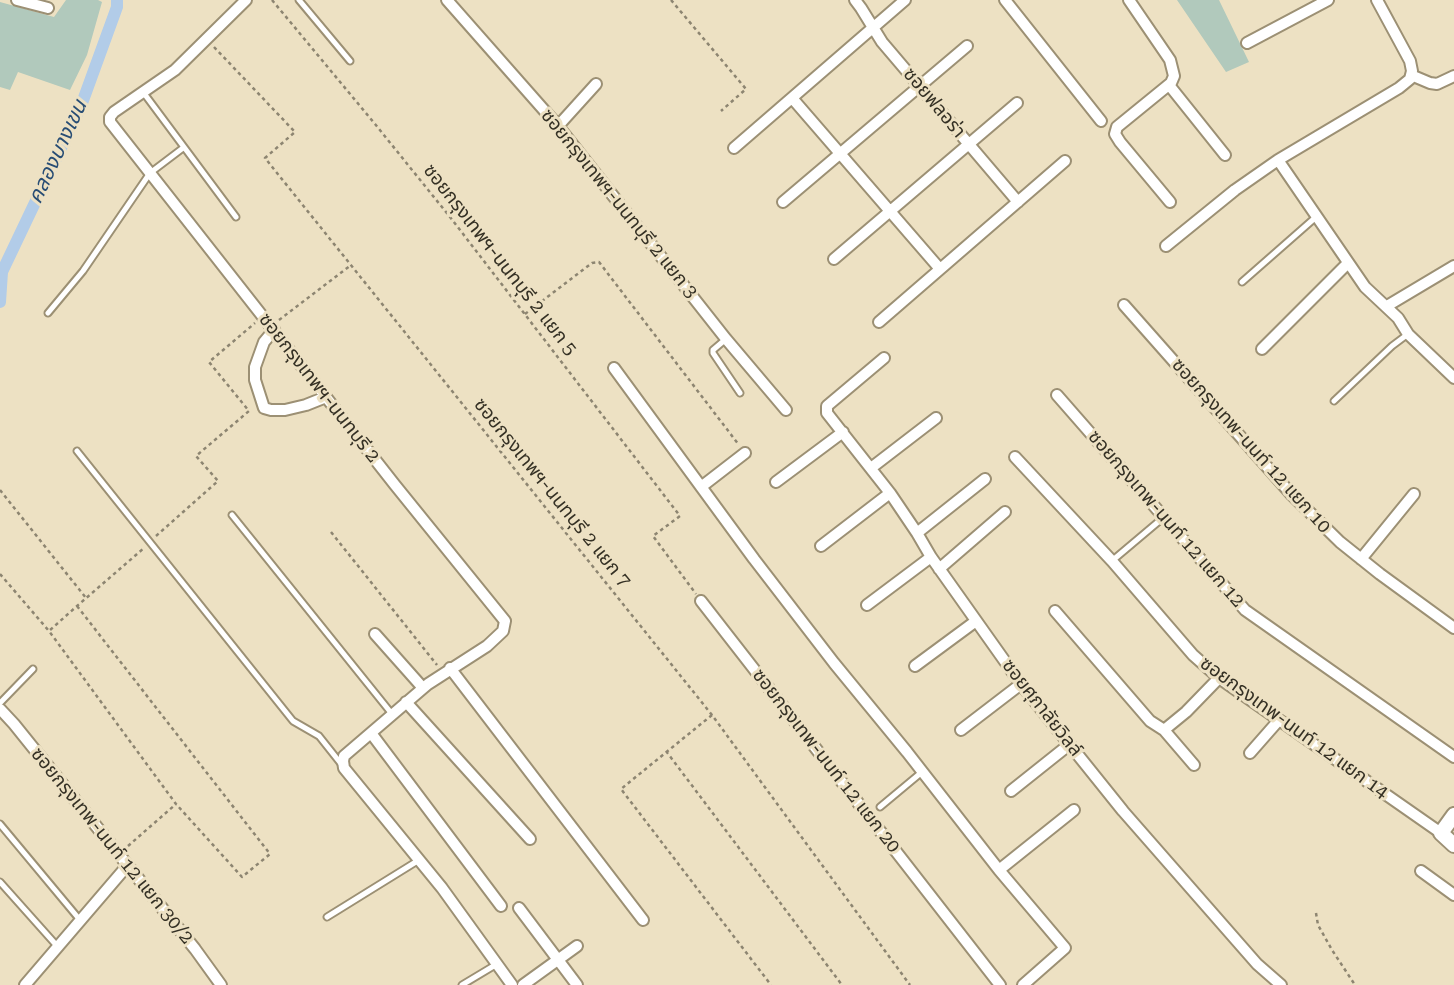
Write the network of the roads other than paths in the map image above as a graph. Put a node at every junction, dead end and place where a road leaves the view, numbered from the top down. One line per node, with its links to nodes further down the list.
1 (17, 0): 11 (street)
2 (246, 0): 21 (street, ซอยกรุงเทพฯ-นนทบุรี 2)
3 (299, 0): 15 (lane)
4 (447, 0): 25 (street, ซอยกรุงเทพฯ-นนทบุรี 2 แยก 3)
5 (855, 0): 12 (street, ซอยฟลอร่า)
6 (905, 0): 12 (street)
7 (1005, 0): 24 (street)
8 (1129, 0): 19 (street)
9 (1328, 0): 13 (street)
10 (1377, 0): 16 (street)
11 (48, 8)
12 (874, 27): 20 (street, ซอยฟลอร่า); 22 (street)
13 (1247, 43)
14 (967, 46): 20 (street)
15 (350, 61)
16 (1411, 75): 17 (street); 31 (street)
17 (1454, 76)
18 (596, 84): 25 (street)
19 (1169, 85): 30 (street); 36 (street)
20 (920, 86): 26 (street, ซอยฟลอร่า); 29 (street)
21 (143, 92): 27 (lane); 33 (street, ซอยกรุงเทพฯ-นนทบุรี 2)
22 (792, 98): 28 (street); 29 (street)
23 (1017, 103): 26 (street)
24 (1101, 121)
25 (558, 126): 52 (street, ซอยกรุงเทพฯ-นนทบุรี 2 แยก 3)
26 (969, 144): 35 (street, ซอยฟลอร่า); 37 (street)
27 (183, 148): 33 (lane); 38 (lane)
28 (734, 148)
29 (840, 154): 34 (street); 37 (street)
30 (1224, 155)
31 (1278, 160): 39 (street); 40 (street)
32 (1065, 161): 35 (street)
33 (150, 173): 48 (lane); 50 (street, ซอยกรุงเทพฯ-นนทบุรี 2)
34 (783, 202)
35 (1018, 202): 44 (street)
36 (1170, 202)
37 (890, 212): 41 (street); 44 (street)
38 (236, 217)
39 (1317, 217): 42 (street); 45 (lane)
40 (1166, 246)
41 (834, 259)
42 (1348, 263): 47 (street); 53 (street)
43 (1454, 266): 47 (street)
44 (940, 269): 49 (street)
45 (1242, 282)
46 (1124, 304): 79 (street, ซอยกรุงเทพ-นนท์ 12 แยก 10)
47 (1387, 306): 51 (street)
48 (48, 313)
49 (878, 322)
50 (272, 328): 59 (street, ซอยกรุงเทพฯ-นนทบุรี 2); 59 (street)
51 (1408, 334): 56 (street); 60 (lane)
52 (726, 339): 57 (lane); 61 (street, ซอยกรุงเทพฯ-นนทบุรี 2 แยก 3)
53 (1262, 349)
54 (884, 358): 63 (street, ซอยศุภาลัยวิลล์)
55 (614, 368): 70 (street)
56 (1454, 378)
57 (740, 393)
58 (1057, 395): 75 (street, ซอยกรุงเทพ-นนท์ 12 แยก 12)
59 (326, 397): 90 (street, ซอยกรุงเทพฯ-นนทบุรี 2)
60 (1334, 401)
61 (786, 410)
62 (936, 418): 67 (street)
63 (843, 432): 67 (street, ซอยศุภาลัยวิลล์); 69 (street)
64 (76, 451): 106 (lane)
65 (745, 453): 70 (street)
66 (1015, 457): 80 (street, ซอยกรุงเทพ-นนท์ 12 แยก 14)
67 (871, 468): 71 (street, ซอยศุภาลัยวิลล์)
68 (985, 479): 76 (street)
69 (776, 482)
70 (701, 488): 107 (street)
71 (890, 493): 76 (street, ซอยศุภาลัยวิลล์); 77 (street)
72 (1414, 495): 79 (street)
73 (1005, 512): 81 (street)
74 (232, 515): 97 (lane)
75 (1164, 517): 80 (lane); 104 (street, ซอยกรุงเทพ-นนท์ 12 แยก 12)
76 (917, 533): 78 (street, ซอยศุภาลัยวิลล์)
77 (821, 546)
78 (931, 557): 81 (street, ซอยศุภาลัยวิลล์); 83 (street)
79 (1361, 559): 86 (street, ซอยกรุงเทพ-นนท์ 12 แยก 10)
80 (1112, 561): 91 (street, ซอยกรุงเทพ-นนท์ 12 แยก 14)
81 (939, 569): 85 (street, ซอยศุภาลัยวิลล์)
82 (701, 601): 138 (street, ซอยกรุงเทพ-นนท์ 12 แยก 20)
83 (867, 605)
84 (1055, 611): 100 (street)
85 (976, 621): 88 (street); 92 (street, ซอยศุภาลัยวิลล์)
86 (1454, 628)
87 (376, 634): 93 (street)
88 (915, 666)
89 (33, 669): 95 (lane)
90 (446, 671): 93 (street, ซอยกรุงเทพฯ-นนทบุรี 2); 126 (street)
91 (1219, 678): 98 (street, ซอยกรุงเทพ-นนท์ 12 แยก 14); 100 (street)
92 (1021, 684): 99 (street); 102 (street, ซอยศุภาลัยวิลล์)
93 (423, 688): 94 (street, ซอยกรุงเทพฯ-นนทบุรี 2)
94 (406, 702): 97 (street, ซอยกรุงเทพฯ-นนทบุรี 2); 114 (street)
95 (0, 703)
96 (0, 709): 117 (street, ซอยกรุงเทพ-นนท์ 12 แยก 30/2)
97 (392, 714): 101 (street, ซอยกรุงเทพฯ-นนทบุรี 2)
98 (1279, 720): 103 (street); 113 (street, ซอยกรุงเทพ-นนท์ 12 แยก 14)
99 (961, 730)
100 (1164, 730): 105 (street)
101 (371, 733): 106 (street, ซอยกรุงเทพฯ-นนทบุรี 2); 122 (street)
102 (1070, 744): 108 (street); 140 (street, ซอยศุภาลัยวิลล์)
103 (1250, 753)
104 (1454, 757)
105 (1194, 765)
106 (344, 768): 116 (street)
107 (922, 772): 109 (lane); 118 (street)
108 (1011, 791)
109 (880, 807)
110 (1074, 810): 118 (street)
111 (1454, 815): 113 (street)
112 (0, 824): 125 (lane)
113 (1441, 833): 115 (street, ซอยกรุงเทพ-นนท์ 12 แยก 14)
114 (530, 839)
115 (1454, 845)
116 (419, 860): 124 (lane); 130 (street)
117 (127, 866): 125 (street); 133 (street, ซอยกรุงเทพ-นนท์ 12 แยก 30/2)
118 (999, 870): 139 (street)
119 (1421, 871): 121 (street)
120 (0, 882): 128 (lane)
121 (1454, 895)
122 (501, 906)
123 (519, 908): 129 (street)
124 (327, 917)
125 (80, 920): 128 (street)
126 (643, 920)
127 (577, 946): 129 (street)
128 (58, 947): 132 (street)
129 (557, 959): 131 (street); 137 (street)
130 (497, 964): 134 (lane); 135 (street)
131 (539, 980): 136 (street)
132 (25, 985)
133 (221, 985)
134 (462, 985)
135 (512, 985)
136 (523, 985)
137 (577, 985)
138 (1000, 985)
139 (1023, 985)
140 (1281, 985)

